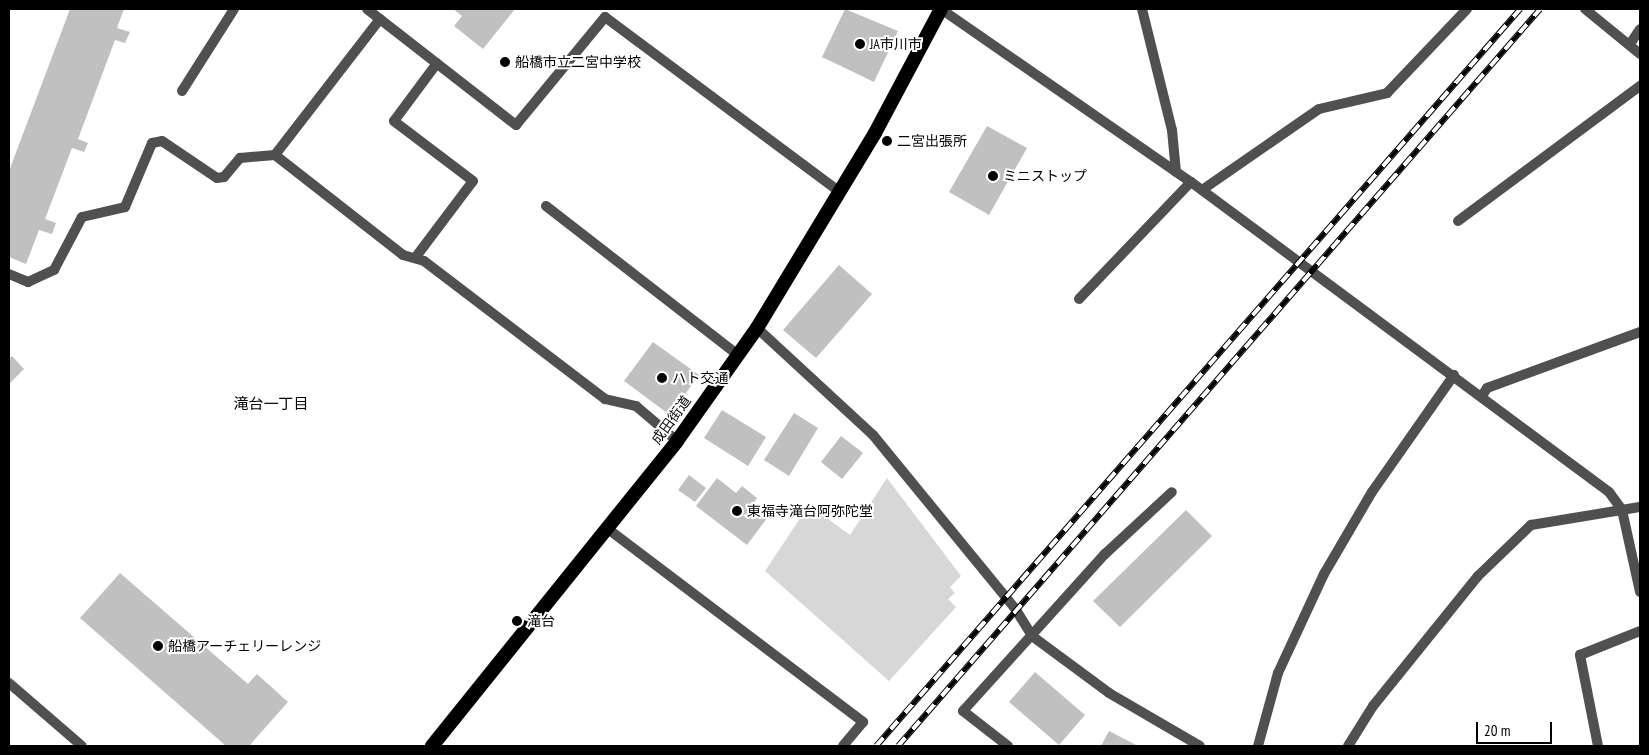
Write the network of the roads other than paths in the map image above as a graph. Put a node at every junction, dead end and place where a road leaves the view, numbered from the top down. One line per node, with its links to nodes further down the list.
1 (234, 9): 13 (street)
2 (366, 9): 7 (street)
3 (941, 9): 15 (street); 18 (highway, 成田街道)
4 (1142, 9): 15 (street)
5 (1467, 9): 17 (street)
6 (1585, 9): 9 (street)
7 (380, 19): 11 (street); 14 (street)
8 (1640, 29): 9 (street)
9 (1630, 44): 10 (street)
10 (1640, 54)
11 (437, 63): 18 (street); 21 (street)
12 (1640, 86): 20 (street)
13 (182, 91)
14 (274, 155): 21 (street); 22 (street)
15 (1176, 172): 16 (street)
16 (1192, 182): 17 (street); 23 (street)
17 (1202, 190): 27 (street)
18 (840, 192): 24 (highway, 成田街道)
19 (546, 206): 26 (street)
20 (1458, 221)
21 (415, 258): 29 (street)
22 (9, 274)
23 (1079, 298)
24 (757, 328): 26 (highway, 成田街道); 36 (street)
25 (1640, 332): 28 (street)
26 (738, 355): 29 (highway, 成田街道)
27 (1454, 375): 28 (street); 43 (street)
28 (1482, 396): 32 (street)
29 (676, 441): 33 (highway, 成田街道)
30 (1172, 492): 36 (street)
31 (1640, 506): 32 (street)
32 (1622, 510): 34 (street); 44 (street)
33 (608, 529): 40 (highway, 成田街道); 41 (street)
34 (1640, 592)
35 (1640, 631): 45 (street)
36 (1032, 636): 38 (street); 42 (street)
37 (9, 683): 39 (street)
38 (1003, 745)
39 (82, 746)
40 (432, 746)
41 (842, 746)
42 (1200, 746)
43 (1258, 746)
44 (1348, 746)
45 (1598, 746)

